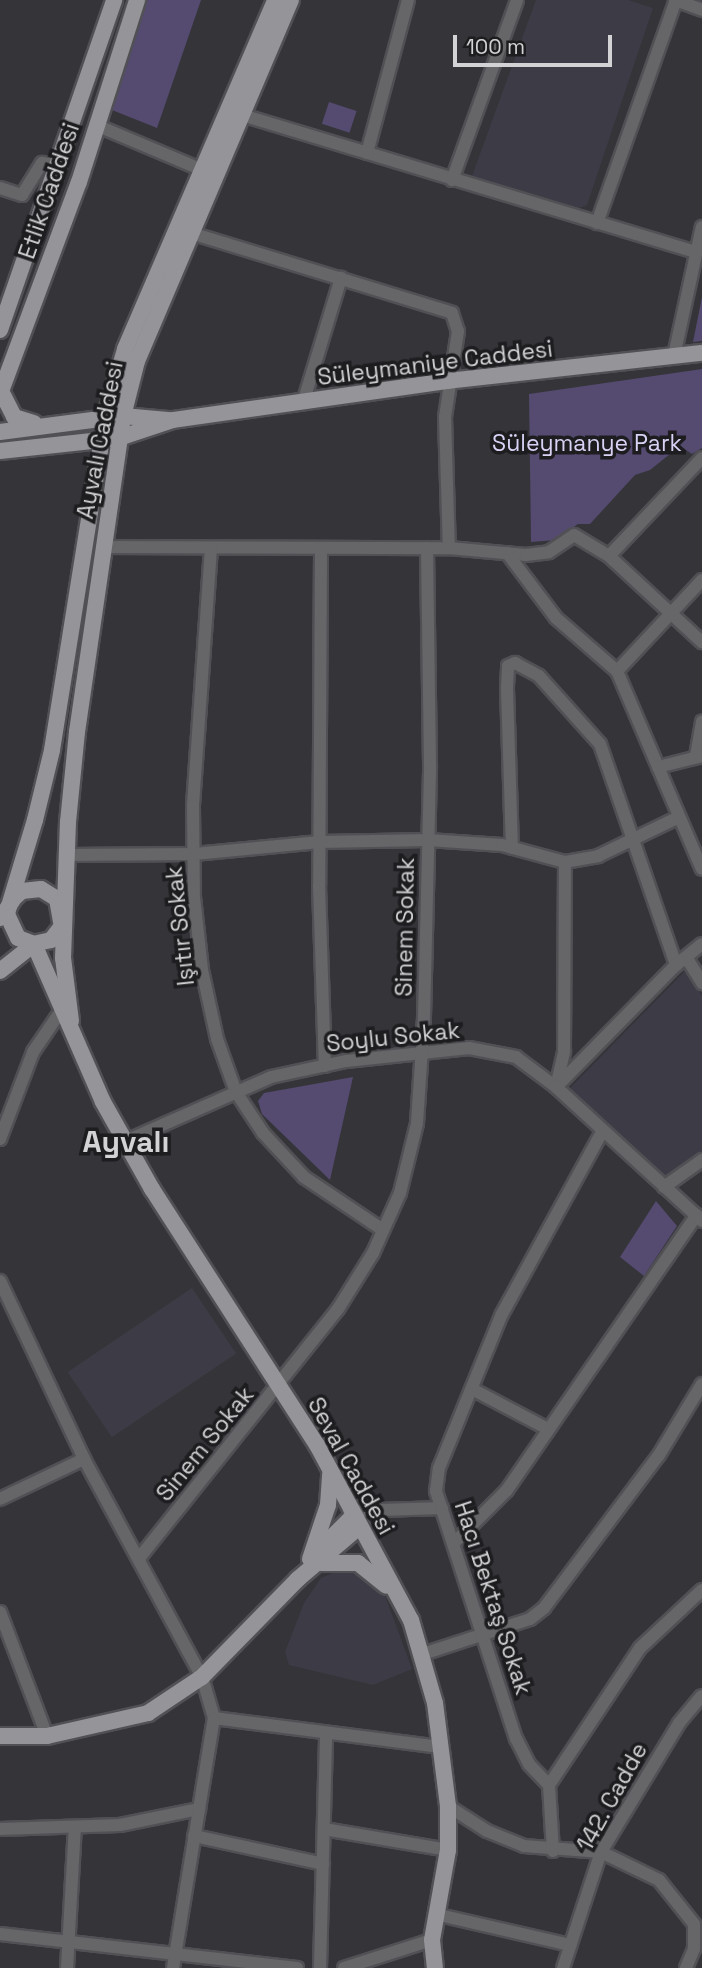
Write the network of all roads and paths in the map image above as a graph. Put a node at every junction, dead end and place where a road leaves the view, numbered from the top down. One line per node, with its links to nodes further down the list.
1 (114, 0): 12 (main road, Etlik Caddesi)
2 (137, 0): 10 (main road, Etlik Caddesi)
3 (275, 0): 13 (main road, Ayvalı Caddesi)
4 (291, 0): 9 (main road, Ayvalı Caddesi)
5 (408, 0): 11 (street)
6 (517, 0): 14 (street)
7 (675, 0): 8 (street); 16 (street)
8 (702, 9)
9 (242, 115): 11 (street); 18 (main road, Ayvalı Caddesi)
10 (96, 125): 13 (street); 26 (main road, Etlik Caddesi)
11 (367, 153): 14 (street)
12 (60, 166): 15 (street); 21 (main road, Etlik Caddesi)
13 (205, 171): 29 (main road, Ayvalı Caddesi)
14 (452, 180): 16 (street)
15 (0, 188)
16 (597, 223): 19 (street)
17 (702, 227): 19 (street)
18 (191, 233): 20 (street); 28 (main road, Ayvalı Caddesi)
19 (695, 252): 24 (street)
20 (341, 278): 25 (street); 27 (street)
21 (4, 309): 22 (main road, Etlik Caddesi)
22 (0, 330)
23 (702, 353): 24 (main road, Süleymaniye Caddesi)
24 (674, 356): 25 (main road, Süleymaniye Caddesi)
25 (447, 381): 27 (main road, Süleymaniye Caddesi); 41 (street)
26 (1, 392): 31 (main road, Süleymaniye Caddesi)
27 (303, 403): 30 (main road, Süleymaniye Caddesi)
28 (124, 416): 29 (main road, Süleymaniye Caddesi); 30 (main road, Süleymaniye Caddesi); 33 (main road, Ayvalı Caddesi)
29 (105, 418): 31 (main road, Süleymaniye Caddesi); 34 (main road, Ayvalı Caddesi)
30 (173, 420): 33 (main road, Süleymaniye Caddesi)
31 (43, 424): 32 (main road, Süleymaniye Caddesi)
32 (0, 432)
33 (119, 438): 34 (main road, Süleymaniye Caddesi); 37 (main road, Ayvalı Caddesi)
34 (102, 439): 35 (main road, Süleymaniye Caddesi); 61 (main road, Ayvalı Caddesi)
35 (0, 451)
36 (702, 458): 43 (street)
37 (102, 547): 38 (street); 58 (main road, Ayvalı Caddesi)
38 (211, 548): 39 (street); 57 (street, Işıtır Sokak)
39 (321, 548): 40 (street); 54 (street)
40 (427, 548): 41 (street); 53 (street, Sinem Sokak)
41 (449, 548): 42 (street)
42 (507, 554): 43 (street); 47 (street)
43 (609, 556): 45 (street)
44 (702, 580): 45 (street)
45 (670, 615): 46 (street); 47 (street)
46 (702, 642)
47 (617, 671): 50 (street)
48 (702, 722): 49 (street)
49 (699, 756): 50 (street)
50 (658, 767): 51 (street)
51 (677, 818): 52 (street); 56 (street)
52 (633, 839): 55 (street); 59 (street); 65 (street)
53 (428, 840): 54 (street); 55 (street); 70 (street, Sinem Sokak)
54 (319, 842): 57 (street); 71 (street)
55 (513, 848): 59 (street)
56 (698, 852): 60 (street)
57 (194, 854): 58 (street); 73 (street, Işıtır Sokak)
58 (67, 855): 62 (main road, Ayvalı Caddesi)
59 (565, 863): 72 (street)
60 (702, 869)
61 (5, 912): 62 (main road); 63 (main road)
62 (64, 917): 63 (main road); 69 (main road, Seval Caddesi)
63 (34, 944): 66 (main road); 68 (main road, Seval Caddesi)
64 (702, 944): 65 (street)
65 (681, 961): 67 (street); 72 (street)
66 (0, 971)
67 (702, 983)
68 (61, 1011): 69 (main road, Seval Caddesi); 75 (street)
69 (72, 1030): 76 (main road, Seval Caddesi)
70 (421, 1051): 71 (street, Soylu Sokak); 72 (street, Soylu Sokak); 80 (street, Sinem Sokak)
71 (325, 1066): 73 (street, Soylu Sokak)
72 (556, 1087): 74 (street, Soylu Sokak)
73 (236, 1092): 76 (street, Soylu Sokak); 80 (street, Işıtır Sokak)
74 (602, 1132): 78 (street, Soylu Sokak); 84 (street, Hacı Bektaş Sokak)
75 (0, 1139)
76 (125, 1141): 83 (main road, Seval Caddesi)
77 (702, 1160): 78 (street)
78 (664, 1187): 79 (street, Soylu Sokak)
79 (699, 1218): 85 (street)
80 (383, 1230): 83 (street, Sinem Sokak)
81 (0, 1280): 86 (street)
82 (702, 1384): 97 (street)
83 (279, 1385): 87 (main road, Seval Caddesi); 92 (street, Sinem Sokak)
84 (474, 1390): 85 (street); 89 (street, Hacı Bektaş Sokak)
85 (548, 1429): 91 (street)
86 (84, 1459): 88 (street); 92 (street)
87 (330, 1472): 90 (main road, Seval Caddesi); 93 (main road)
88 (0, 1499)
89 (442, 1508): 90 (street); 91 (street, Hacı Bektaş Sokak)
90 (354, 1518): 93 (main road); 95 (main road, Seval Caddesi)
91 (454, 1543): 97 (street, Hacı Bektaş Sokak)
92 (141, 1557): 99 (street)
93 (315, 1561): 95 (main road); 99 (main road)
94 (702, 1590): 106 (street)
95 (400, 1601): 98 (main road, Seval Caddesi)
96 (0, 1612): 104 (street)
97 (481, 1632): 98 (street); 106 (street, Hacı Bektaş Sokak)
98 (423, 1654): 105 (main road, Seval Caddesi)
99 (202, 1677): 101 (street); 104 (main road)
100 (702, 1696): 115 (street, 142. Cadde)
101 (214, 1718): 102 (street); 108 (street)
102 (326, 1735): 105 (street); 111 (street)
103 (0, 1736): 104 (main road)
104 (47, 1736)
105 (440, 1747): 107 (main road, Seval Caddesi)
106 (549, 1785): 114 (street)
107 (448, 1806): 113 (main road, Seval Caddesi); 114 (street)
108 (199, 1809): 109 (street); 112 (street)
109 (75, 1827): 110 (street); 120 (street)
110 (0, 1829)
111 (324, 1829): 113 (street); 116 (street)
112 (194, 1836): 116 (street); 122 (street)
113 (448, 1850): 117 (main road, Seval Caddesi)
114 (553, 1851): 115 (street)
115 (601, 1852): 121 (street, 142. Cadde); 130 (street)
116 (323, 1864): 126 (street)
117 (435, 1914): 119 (main road, Seval Caddesi); 121 (street)
118 (0, 1934): 120 (street)
119 (432, 1940): 127 (street); 128 (main road, Seval Caddesi)
120 (71, 1941): 122 (street); 123 (street)
121 (570, 1945): 129 (street, 142. Cadde)
122 (175, 1953): 124 (street); 125 (street)
123 (67, 1968)
124 (173, 1968)
125 (297, 1968)
126 (320, 1968)
127 (344, 1968)
128 (435, 1968)
129 (563, 1968)
130 (686, 1968)

